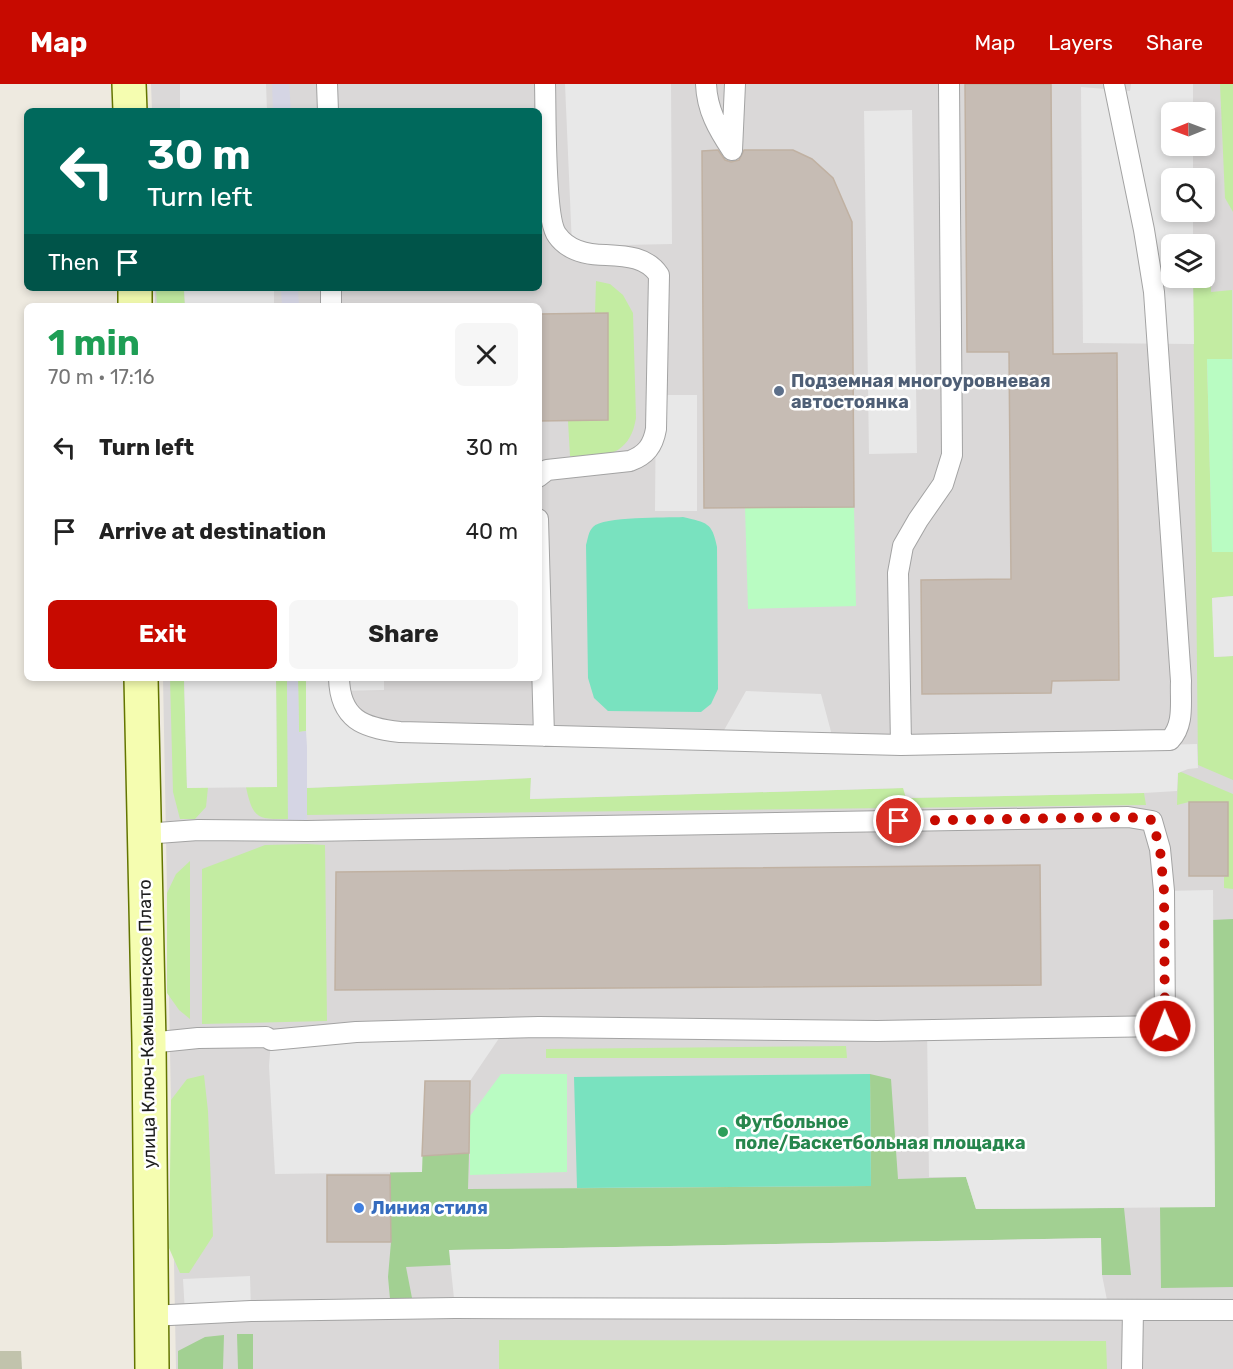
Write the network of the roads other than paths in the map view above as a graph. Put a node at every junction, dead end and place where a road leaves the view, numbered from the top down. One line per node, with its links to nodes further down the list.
1 (129, 84): 8 (street)
2 (327, 84): 9 (lane)
3 (545, 84): 10 (lane)
4 (706, 84): 5 (lane)
5 (735, 84)
6 (949, 84): 15 (lane)
7 (1113, 84): 15 (lane)
8 (130, 108)
9 (328, 108)
10 (542, 474)
11 (542, 664): 14 (lane)
12 (141, 681): 16 (street, улица Ключ-Камышенское Плато)
13 (339, 681): 14 (lane)
14 (544, 736): 15 (lane)
15 (902, 745)
16 (144, 834): 17 (street, улица Ключ-Камышенское Плато); 17 (lane)
17 (149, 1043): 20 (street, улица Ключ-Камышенское Плато)
18 (1133, 1310): 19 (lane); 20 (lane); 22 (lane)
19 (1233, 1310)
20 (150, 1316): 21 (street, улица Ключ-Камышенское Плато)
21 (152, 1369)
22 (1132, 1369)

